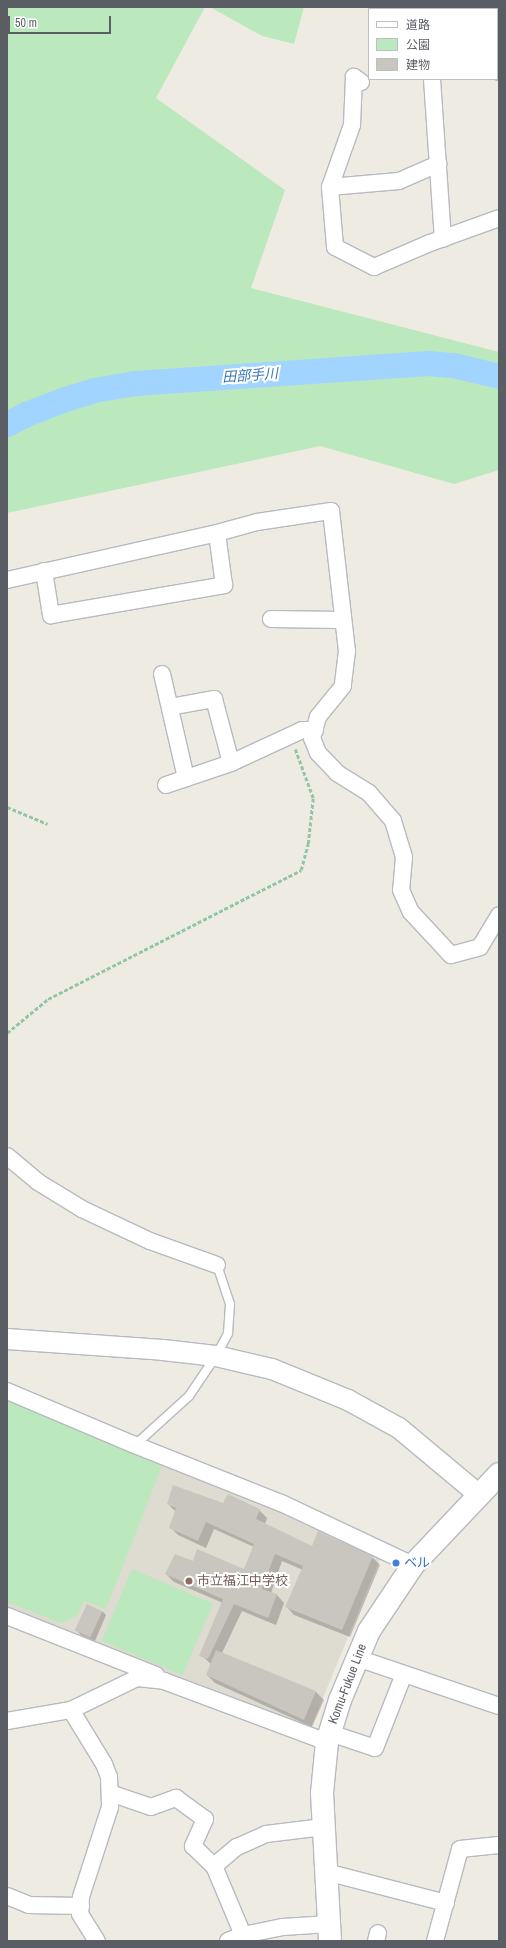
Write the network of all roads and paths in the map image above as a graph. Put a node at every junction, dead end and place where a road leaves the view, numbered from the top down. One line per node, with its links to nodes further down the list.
1 (432, 80): 3 (street)
2 (361, 82): 4 (street)
3 (438, 164): 4 (street); 6 (street)
4 (330, 187): 6 (street)
5 (499, 218): 6 (street)
6 (443, 239)
7 (216, 533): 8 (street); 8 (street); 11 (street)
8 (44, 571): 9 (street)
9 (7, 580)
10 (271, 619): 11 (street)
11 (343, 620): 14 (street)
12 (162, 674): 13 (street)
13 (170, 707): 16 (street); 17 (street)
14 (315, 730): 15 (street); 21 (street)
15 (290, 736): 16 (street); 22 (path)
16 (231, 763): 17 (street)
17 (186, 778): 18 (street)
18 (166, 785)
19 (7, 807): 20 (path)
20 (48, 824)
21 (499, 915)
22 (7, 1033)
23 (7, 1156): 24 (street)
24 (217, 1265): 26 (lane)
25 (7, 1339): 26 (street)
26 (216, 1356): 28 (lane); 30 (street)
27 (7, 1391): 28 (street)
28 (135, 1445): 31 (street)
29 (499, 1474): 30 (main road, Komu-Fukue Line)
30 (479, 1495): 31 (main road, Komu-Fukue Line)
31 (413, 1565): 33 (main road, Komu-Fukue Line)
32 (7, 1616): 35 (street)
33 (357, 1658): 34 (street); 39 (main road, Komu-Fukue Line)
34 (404, 1674): 36 (street); 39 (street)
35 (164, 1681): 37 (street); 39 (street)
36 (499, 1706)
37 (71, 1710): 38 (street); 40 (street)
38 (7, 1721)
39 (329, 1738): 41 (main road, Komu-Fukue Line)
40 (110, 1793): 43 (street); 47 (street)
41 (324, 1827): 43 (street); 44 (main road, Komu-Fukue Line)
42 (499, 1845): 46 (street)
43 (214, 1866): 49 (street)
44 (326, 1872): 46 (street); 48 (main road, Komu-Fukue Line)
45 (7, 1896): 47 (street)
46 (446, 1903): 51 (street)
47 (81, 1906): 50 (street)
48 (329, 1932): 49 (street)
49 (236, 1938)
50 (97, 1941)
51 (436, 1941)

